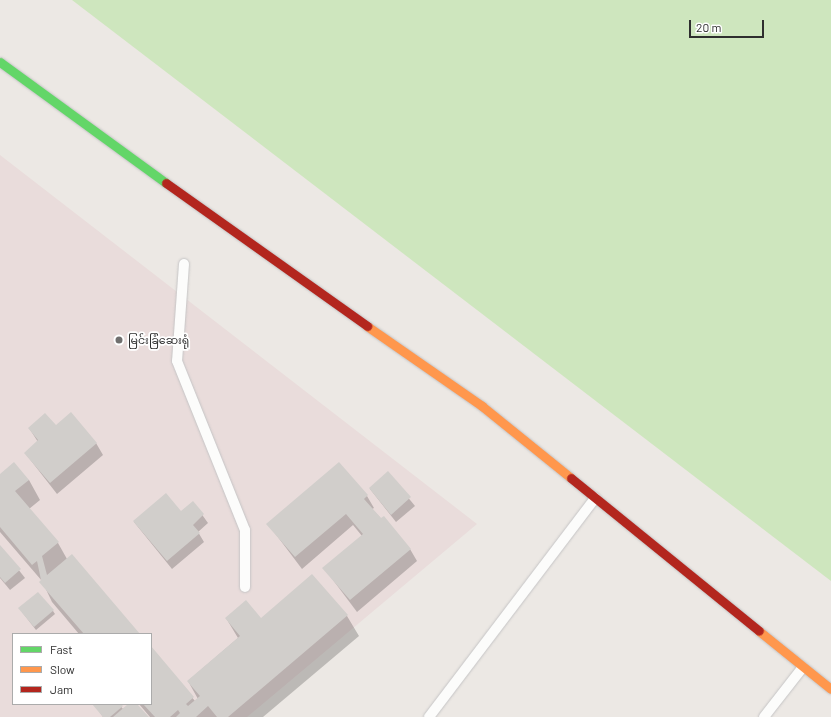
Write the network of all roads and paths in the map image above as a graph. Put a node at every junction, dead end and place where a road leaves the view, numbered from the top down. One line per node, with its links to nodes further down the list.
1 (0, 62): 3 (highway)
2 (184, 264): 4 (lane)
3 (595, 498): 5 (highway); 7 (lane)
4 (244, 587)
5 (803, 668): 6 (highway); 8 (lane)
6 (831, 689)
7 (429, 717)
8 (764, 717)

